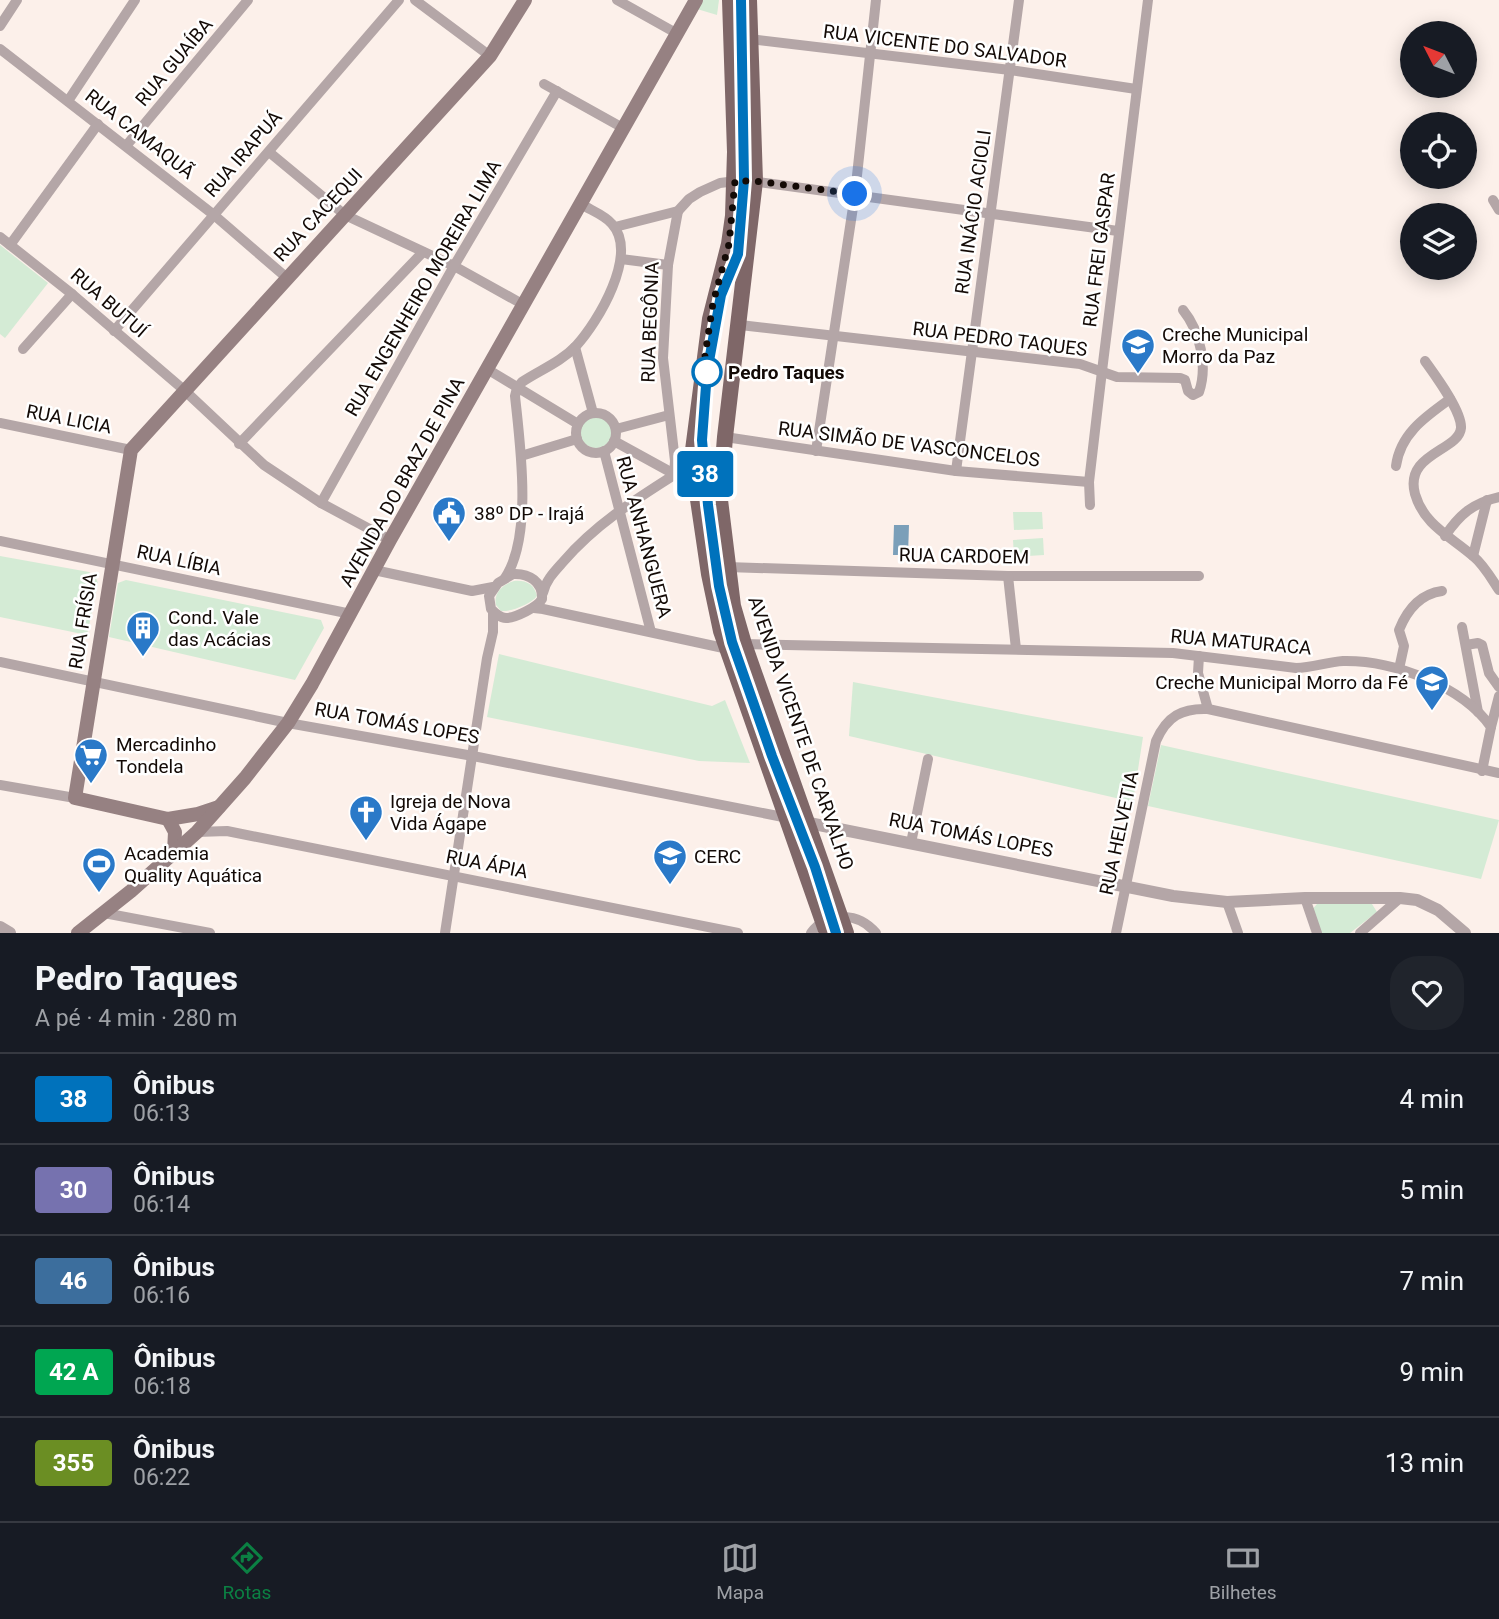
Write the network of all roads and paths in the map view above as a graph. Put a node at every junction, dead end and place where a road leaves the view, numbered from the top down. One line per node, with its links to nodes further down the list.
1 (17, 0): 14 (street)
2 (135, 0): 24 (street)
3 (248, 0): 27 (street, RUA GUAÍBA)
4 (399, 0): 28 (street, RUA IRAPUÁ)
5 (415, 0): 19 (street)
6 (525, 0): 19 (main road, RUA CACEQUI)
7 (617, 0): 15 (street)
8 (696, 0): 15 (main road, AVENIDA DO BRAZ DE PINA)
9 (730, 0): 29 (main road, AVENIDA VICENTE DE CARVALHO)
10 (749, 0): 16 (main road, AVENIDA VICENTE DE CARVALHO)
11 (876, 0): 18 (street)
12 (1018, 0): 20 (street, RUA INÁCIO ACIOLI)
13 (1148, 0): 22 (street, RUA FREI GASPAR)
14 (0, 26)
15 (676, 33): 26 (main road, AVENIDA DO BRAZ DE PINA)
16 (750, 39): 18 (street, RUA VICENTE DO SALVADOR); 30 (main road, AVENIDA VICENTE DE CARVALHO)
17 (0, 49): 24 (street, RUA CAMAQUÃ)
18 (869, 54): 20 (street, RUA VICENTE DO SALVADOR); 31 (street)
19 (490, 56): 38 (main road, RUA CACEQUI)
20 (1010, 70): 22 (street, RUA VICENTE DO SALVADOR); 36 (street, RUA INÁCIO ACIOLI)
21 (544, 84): 23 (street)
22 (1136, 89): 40 (street, RUA FREI GASPAR)
23 (557, 91): 26 (street); 46 (street, RUA ENGENHEIRO MOREIRA LIMA)
24 (68, 101): 25 (street, RUA CAMAQUÃ)
25 (97, 124): 27 (street, RUA CAMAQUÃ); 42 (street)
26 (623, 128): 33 (main road, AVENIDA DO BRAZ DE PINA)
27 (126, 146): 37 (street, RUA CAMAQUÃ)
28 (269, 152): 37 (street, RUA IRAPUÁ); 38 (street)
29 (735, 181): 30 (street); 35 (street); 80 (main road, AVENIDA VICENTE DE CARVALHO)
30 (755, 181): 31 (street); 51 (main road, AVENIDA VICENTE DE CARVALHO)
31 (855, 194): 36 (street); 53 (street)
32 (1493, 200): 34 (street)
33 (581, 204): 39 (street); 49 (main road, AVENIDA DO BRAZ DE PINA)
34 (1499, 210)
35 (678, 211): 39 (street); 45 (street, RUA BEGÔNIA)
36 (990, 213): 40 (street); 56 (street, RUA INÁCIO ACIOLI)
37 (214, 215): 47 (street, RUA CAMAQUÃ); 52 (street, RUA IRAPUÁ)
38 (345, 215): 43 (street); 47 (main road, RUA CACEQUI)
39 (615, 227): 44 (street)
40 (1118, 231): 59 (street, RUA FREI GASPAR)
41 (0, 237): 42 (street, RUA BUTUÍ)
42 (10, 245): 48 (street, RUA BUTUÍ)
43 (423, 252): 46 (street); 71 (street)
44 (621, 259): 45 (street); 54 (street)
45 (668, 265): 64 (street, RUA BEGÔNIA)
46 (454, 266): 49 (street); 83 (street, RUA ENGENHEIRO MOREIRA LIMA)
47 (287, 278): 61 (main road, RUA CACEQUI)
48 (72, 294): 52 (street, RUA BUTUÍ); 55 (street)
49 (524, 305): 58 (main road, AVENIDA DO BRAZ DE PINA)
50 (1183, 310): 59 (street, RUA PEDRO TAQUES)
51 (740, 325): 53 (street, RUA PEDRO TAQUES); 68 (main road, AVENIDA VICENTE DE CARVALHO)
52 (114, 331): 61 (street, RUA BUTUÍ)
53 (834, 337): 56 (street, RUA PEDRO TAQUES); 74 (street)
54 (575, 347): 60 (street); 63 (street)
55 (23, 348)
56 (972, 353): 59 (street, RUA PEDRO TAQUES); 77 (street, RUA INÁCIO ACIOLI)
57 (1425, 361): 62 (street)
58 (486, 369): 60 (street); 87 (main road, AVENIDA DO BRAZ DE PINA)
59 (1102, 371): 79 (street, RUA FREI GASPAR)
60 (517, 388): 66 (street); 75 (street)
61 (184, 390): 71 (street, RUA BUTUÍ); 72 (main road, RUA CACEQUI)
62 (1450, 399): 76 (street); 86 (street)
63 (593, 413): 66 (street); 67 (street)
64 (669, 415): 67 (street); 78 (street, RUA BEGÔNIA)
65 (0, 424): 72 (street, RUA LICIA)
66 (578, 424): 69 (street)
67 (616, 429): 70 (street)
68 (725, 437): 74 (street, RUA SIMÃO DE VASCONCELOS); 92 (main road, AVENIDA VICENTE DE CARVALHO)
69 (577, 439): 73 (street); 75 (street)
70 (614, 441): 73 (street); 78 (street)
71 (239, 444): 83 (street, RUA BUTUÍ)
72 (131, 450): 91 (main road, RUA FRÍSIA)
73 (604, 451): 85 (street, RUA ANHANGUERA)
74 (816, 451): 77 (street, RUA SIMÃO DE VASCONCELOS)
75 (521, 456): 89 (street)
76 (1396, 466)
77 (956, 471): 79 (street, RUA SIMÃO DE VASCONCELOS)
78 (674, 475): 80 (street); 85 (street)
79 (1089, 482): 84 (street, RUA FREI GASPAR)
80 (696, 486): 114 (main road, AVENIDA VICENTE DE CARVALHO)
81 (1499, 497): 82 (street)
82 (1487, 500): 86 (street); 90 (street)
83 (321, 503): 87 (street, RUA BUTUÍ)
84 (1090, 505)
85 (620, 509): 94 (street); 110 (street, RUA ANHANGUERA)
86 (1445, 536): 90 (street)
87 (390, 540): 93 (main road, AVENIDA DO BRAZ DE PINA)
88 (0, 541): 91 (street, RUA LÍBIA)
89 (516, 555): 95 (street); 98 (street)
90 (1473, 556): 100 (street)
91 (112, 565): 107 (street, RUA LÍBIA); 119 (main road, RUA FRÍSIA)
92 (727, 567): 96 (street, RUA CARDOEM); 112 (main road, AVENIDA VICENTE DE CARVALHO)
93 (374, 570): 101 (street); 107 (main road, AVENIDA DO BRAZ DE PINA)
94 (556, 570): 95 (street); 103 (street)
95 (529, 576): 98 (street); 103 (street)
96 (1008, 576): 97 (street, RUA CARDOEM); 115 (street)
97 (1199, 576)
98 (505, 578): 99 (street)
99 (495, 586): 101 (street); 104 (street)
100 (1499, 590)
101 (472, 591): 104 (street)
102 (1442, 591): 118 (street)
103 (542, 596): 105 (street); 106 (street)
104 (491, 608): 108 (street); 111 (street)
105 (534, 608): 106 (street); 108 (street)
106 (554, 611): 110 (street)
107 (351, 614): 124 (main road, AVENIDA DO BRAZ DE PINA)
108 (512, 617): 111 (street)
109 (1462, 627): 113 (street)
110 (651, 632): 114 (street)
111 (491, 641): 126 (street)
112 (744, 644): 115 (street, RUA MATURACA); 135 (main road, AVENIDA VICENTE DE CARVALHO)
113 (1466, 645): 120 (street); 123 (street)
114 (728, 649): 134 (main road, AVENIDA VICENTE DE CARVALHO)
115 (1016, 649): 116 (street, RUA MATURACA)
116 (1199, 656): 118 (street, RUA MATURACA); 122 (street)
117 (0, 662): 119 (street, RUA TOMÁS LOPES)
118 (1399, 668): 123 (street, RUA MATURACA)
119 (93, 683): 124 (street, RUA TOMÁS LOPES); 131 (main road, RUA FRÍSIA)
120 (1499, 687)
121 (1499, 696): 125 (street)
122 (1208, 709): 128 (street); 141 (street, RUA HELVETIA)
123 (1478, 712): 125 (street, RUA MATURACA)
124 (288, 723): 126 (street, RUA TOMÁS LOPES); 132 (main road, AVENIDA DO BRAZ DE PINA)
125 (1491, 727): 128 (street)
126 (473, 756): 134 (street, RUA TOMÁS LOPES); 140 (street)
127 (928, 759): 138 (street)
128 (1482, 771): 129 (street)
129 (1499, 773)
130 (0, 785): 131 (street)
131 (75, 798): 133 (main road)
132 (216, 811): 133 (main road); 136 (street); 137 (main road, AVENIDA DO BRAZ DE PINA)
133 (168, 818): 139 (main road)
134 (789, 819): 146 (main road, AVENIDA VICENTE DE CARVALHO)
135 (808, 823): 138 (street, RUA TOMÁS LOPES); 146 (main road, AVENIDA VICENTE DE CARVALHO)
136 (227, 831): 137 (street, RUA ÁPIA); 140 (street, RUA ÁPIA)
137 (197, 832): 139 (main road, AVENIDA DO BRAZ DE PINA)
138 (911, 843): 141 (street, RUA TOMÁS LOPES)
139 (174, 852): 145 (main road, AVENIDA DO BRAZ DE PINA)
140 (455, 877): 151 (street); 152 (street, RUA ÁPIA)
141 (1126, 886): 144 (street, RUA TOMÁS LOPES); 156 (street, RUA HELVETIA)
142 (1305, 898): 143 (street, RUA TOMÁS LOPES); 144 (street, RUA TOMÁS LOPES); 158 (street)
143 (1400, 898): 159 (street); 160 (street, RUA TOMÁS LOPES)
144 (1227, 902): 157 (street)
145 (100, 922): 149 (main road, AVENIDA DO BRAZ DE PINA); 150 (street)
146 (830, 924): 153 (street); 154 (main road, AVENIDA VICENTE DE CARVALHO); 155 (street)
147 (0, 927): 148 (street)
148 (10, 933)
149 (78, 933)
150 (210, 933)
151 (445, 933)
152 (738, 933)
153 (811, 933)
154 (846, 933)
155 (876, 933)
156 (1116, 933)
157 (1238, 933)
158 (1317, 933)
159 (1360, 933)
160 (1465, 933)

